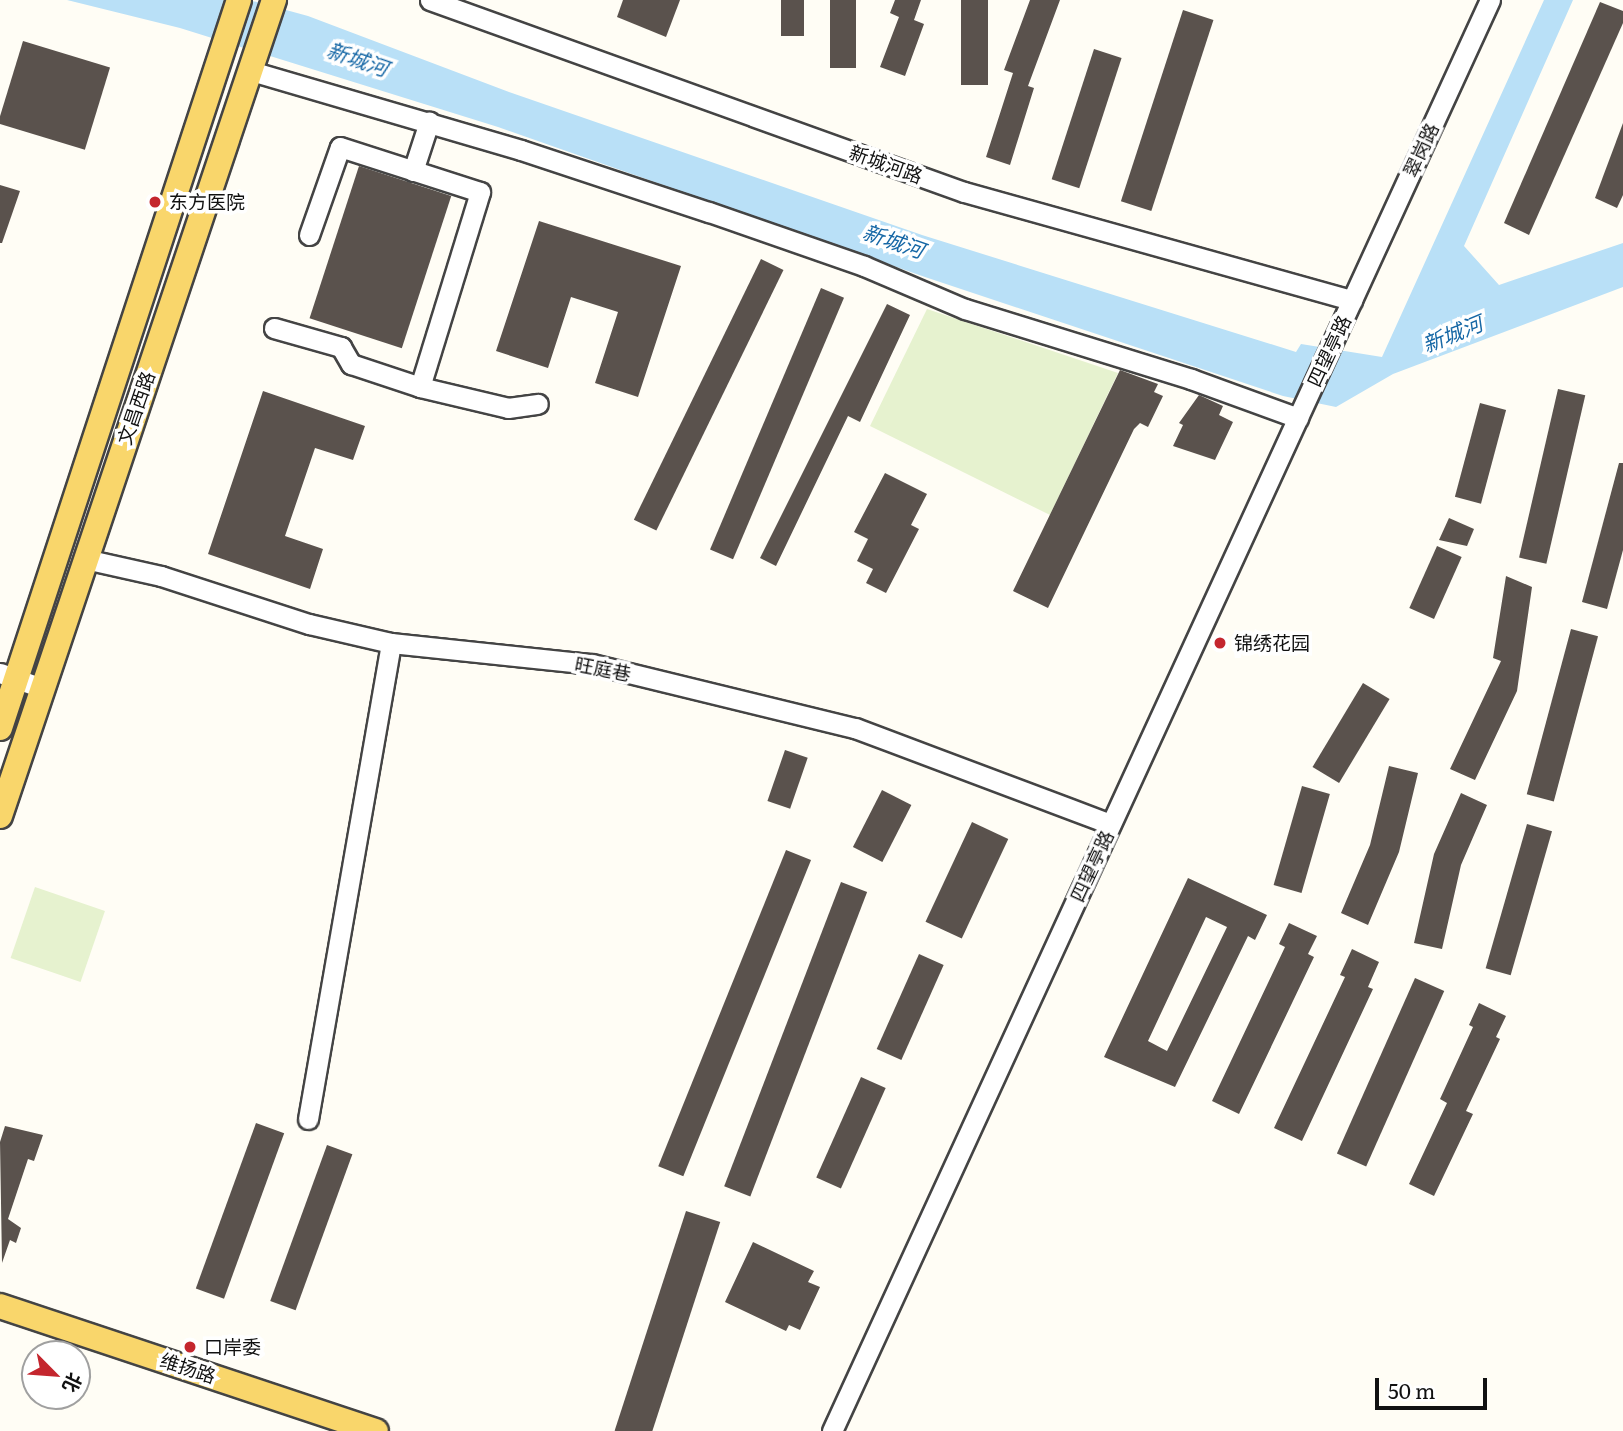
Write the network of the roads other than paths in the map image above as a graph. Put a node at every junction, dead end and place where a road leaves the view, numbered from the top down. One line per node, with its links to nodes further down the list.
1 (239, 0): 16 (main road, 文昌西路)
2 (274, 0): 5 (main road, 文昌西路)
3 (430, 0): 9 (street, 新城河路)
4 (1490, 0): 9 (street, 翠岗路)
5 (253, 66): 6 (street); 14 (main road, 文昌西路)
6 (429, 122): 7 (street); 13 (street)
7 (414, 171): 8 (street); 11 (street)
8 (309, 235)
9 (1352, 300): 13 (street, 四望亭路)
10 (274, 328): 11 (street)
11 (420, 387): 12 (street)
12 (538, 404)
13 (1302, 410): 20 (street, 四望亭路)
14 (85, 559): 15 (street, 旺庭巷); 17 (main road, 文昌西路)
15 (391, 643): 20 (street, 旺庭巷); 21 (street)
16 (8, 676): 17 (street); 18 (main road, 文昌西路)
17 (42, 688): 19 (main road, 文昌西路)
18 (0, 727)
19 (0, 816)
20 (1111, 824): 26 (street, 四望亭路)
21 (308, 1119)
22 (0, 1306): 25 (main road, 维扬路)
23 (0, 1323): 24 (main road, 维扬路)
24 (326, 1431)
25 (376, 1431)
26 (832, 1431)

